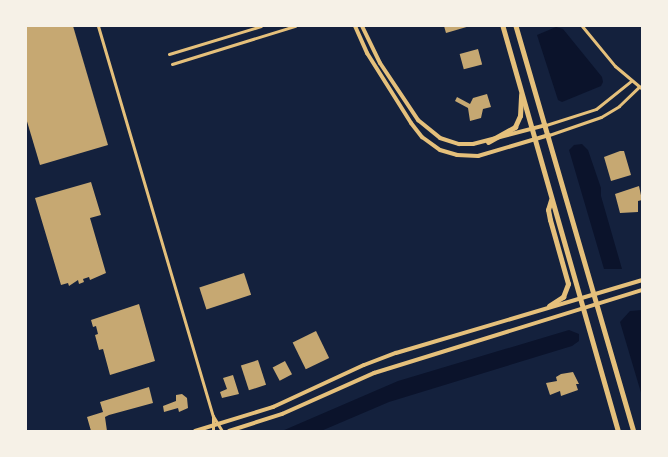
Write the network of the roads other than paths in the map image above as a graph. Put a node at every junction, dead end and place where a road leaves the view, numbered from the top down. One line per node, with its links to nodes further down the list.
1 (98, 26): 27 (street)
2 (261, 26): 9 (street)
3 (295, 26): 10 (street)
4 (355, 26): 17 (street)
5 (362, 26): 18 (street)
6 (503, 26): 13 (main road)
7 (516, 26): 14 (main road)
8 (582, 26): 11 (street)
9 (169, 54)
10 (172, 64)
11 (631, 81): 12 (street); 14 (street)
12 (640, 88): 16 (street)
13 (521, 89): 15 (main road); 18 (main road)
14 (546, 125): 15 (street); 16 (main road)
15 (532, 130): 17 (main road); 18 (street)
16 (549, 135): 17 (street); 22 (main road)
17 (534, 139): 19 (main road)
18 (488, 142)
19 (552, 198): 23 (main road); 25 (main road)
20 (642, 280): 22 (street)
21 (642, 290): 24 (street)
22 (593, 294): 23 (street); 24 (main road)
23 (580, 297): 25 (street); 26 (main road)
24 (596, 304): 26 (street); 35 (main road)
25 (549, 306): 28 (street)
26 (583, 309): 33 (street); 34 (main road)
27 (213, 416): 28 (street); 29 (street)
28 (219, 424): 29 (street); 32 (street)
29 (212, 426): 30 (street); 31 (street)
30 (195, 431)
31 (213, 431)
32 (222, 431)
33 (228, 431)
34 (618, 431)
35 (634, 431)

